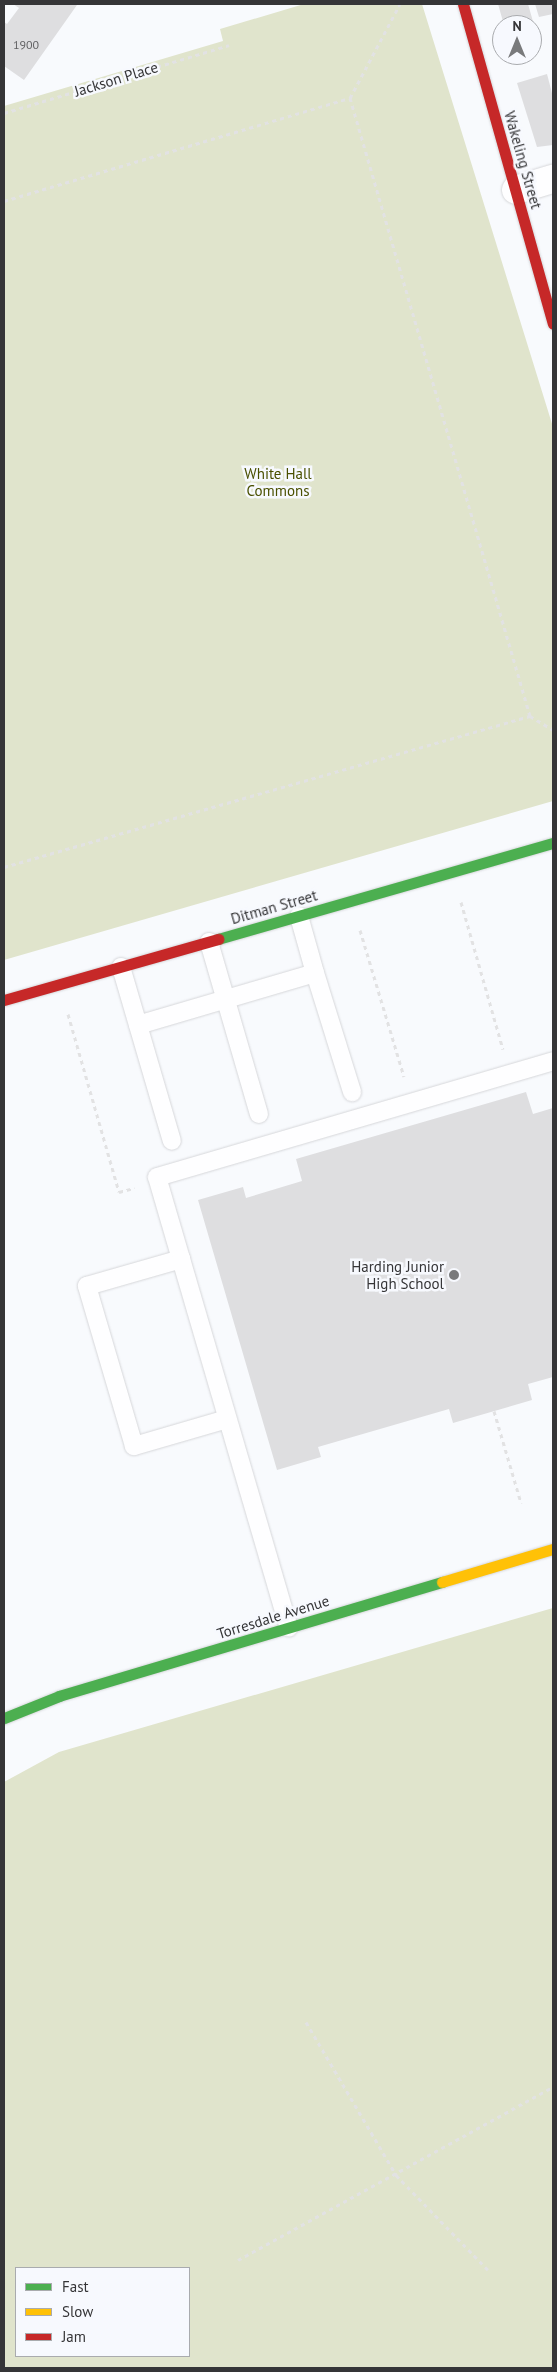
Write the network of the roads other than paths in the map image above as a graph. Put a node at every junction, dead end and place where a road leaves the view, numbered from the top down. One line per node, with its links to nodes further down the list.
1 (463, 4): 3 (street, Wakeling Street)
2 (553, 179): 3 (street)
3 (516, 190): 4 (street, Wakeling Street)
4 (553, 324)
5 (553, 843): 6 (street, Ditman Street)
6 (299, 916): 7 (street, Ditman Street); 9 (lane)
7 (209, 942): 8 (street, Ditman Street); 10 (lane)
8 (121, 966): 11 (street, Ditman Street); 12 (lane)
9 (315, 973): 10 (lane); 14 (lane)
10 (226, 999): 12 (lane); 15 (lane)
11 (4, 1000)
12 (138, 1024): 16 (lane)
13 (553, 1061): 17 (lane)
14 (352, 1092)
15 (259, 1114)
16 (172, 1141)
17 (181, 1259): 18 (lane); 18 (lane)
18 (227, 1419): 20 (lane)
19 (553, 1550): 20 (street, Torresdale Avenue)
20 (289, 1628): 21 (street, Torresdale Avenue)
21 (4, 1718)

